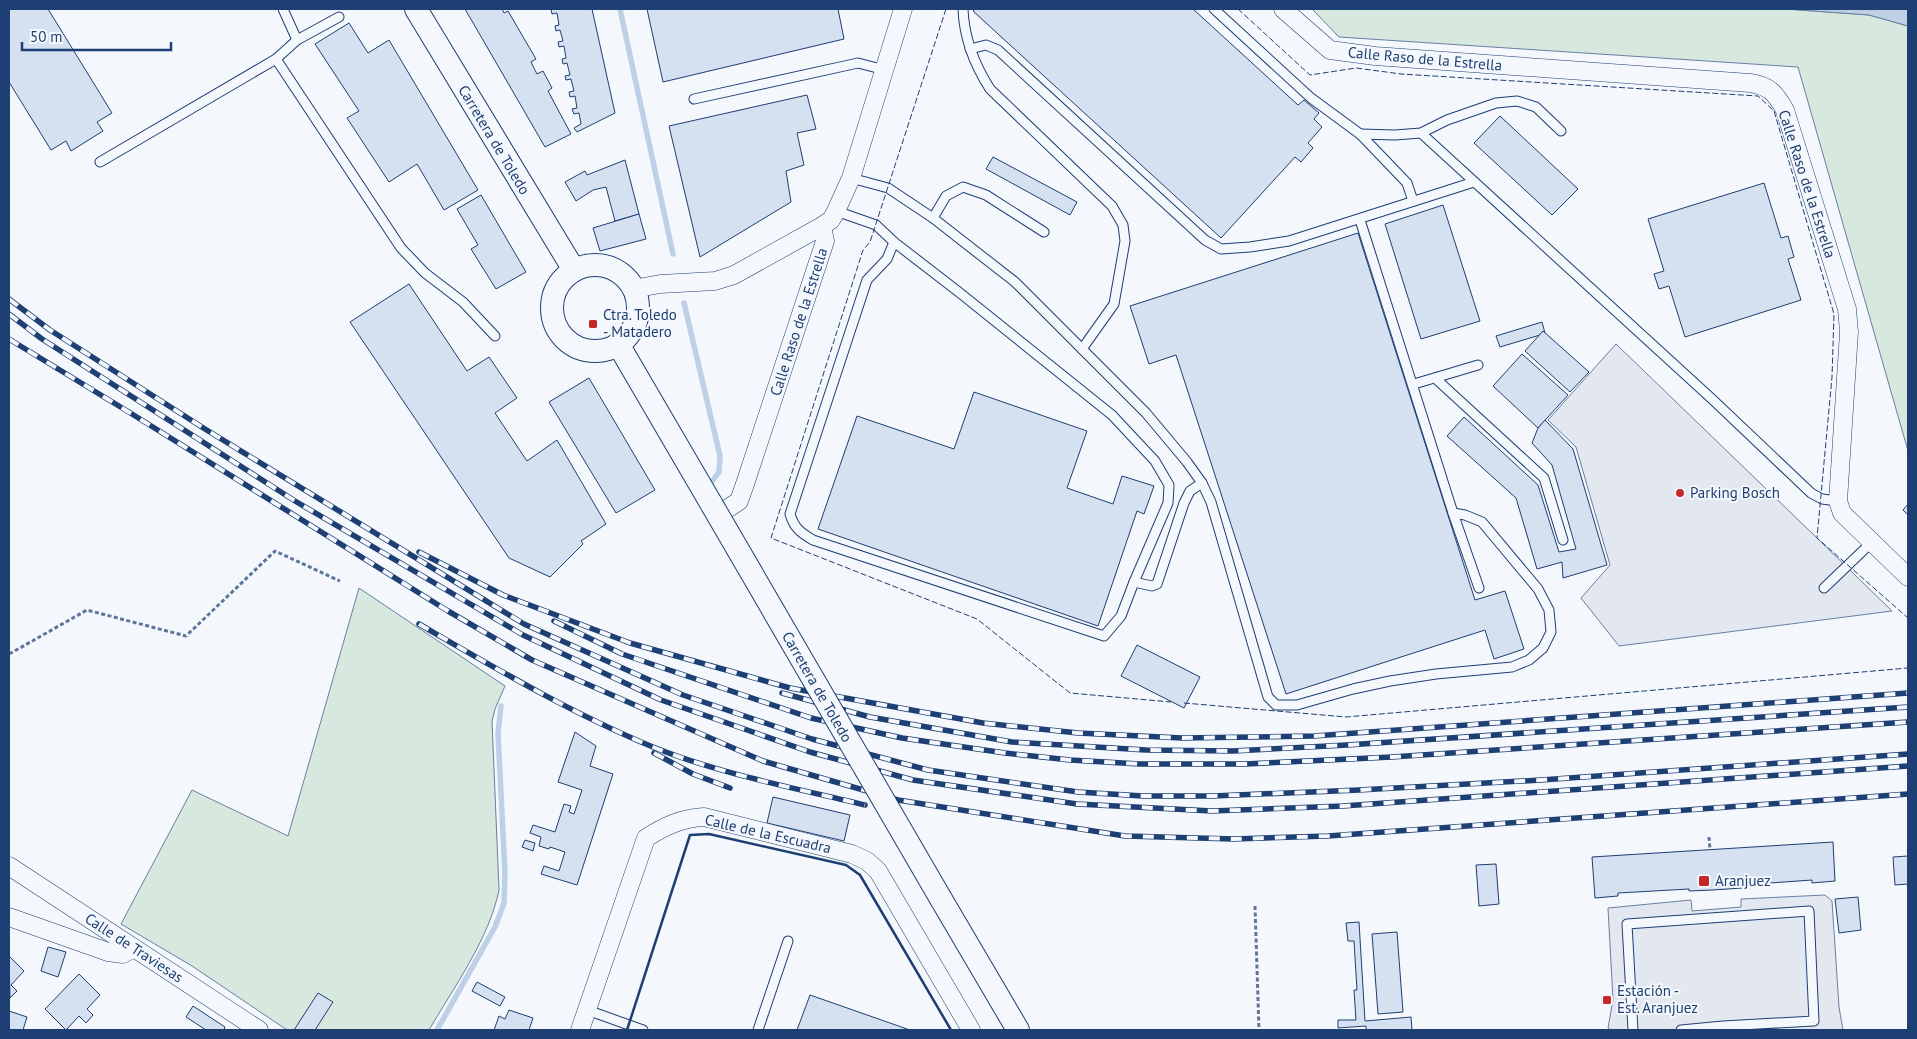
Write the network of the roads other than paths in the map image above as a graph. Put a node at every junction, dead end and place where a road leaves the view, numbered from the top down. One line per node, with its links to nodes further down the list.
1 (283, 9): 8 (lane)
2 (416, 9): 26 (street, Carretera de Toledo)
3 (903, 9): 11 (street, Calle Raso de la Estrella)
4 (963, 9): 9 (lane)
5 (1214, 9): 15 (lane)
6 (1283, 9): 35 (street, Calle Raso de la Estrella)
7 (339, 17): 8 (lane)
8 (297, 40): 10 (lane)
9 (970, 49): 22 (lane); 30 (lane)
10 (276, 59): 16 (lane); 28 (lane)
11 (885, 70): 12 (lane); 17 (street, Calle Raso de la Estrella)
12 (694, 99)
13 (1561, 131): 14 (lane)
14 (1421, 133): 15 (lane); 18 (lane)
15 (1360, 134): 19 (lane)
16 (100, 162)
17 (851, 178): 20 (street, Calle Raso de la Estrella); 21 (lane)
18 (1474, 182): 19 (lane); 35 (lane)
19 (1413, 201): 22 (lane)
20 (836, 211): 23 (street, Calle Raso de la Estrella); 25 (lane)
21 (932, 218): 24 (lane); 30 (lane)
22 (1360, 220): 33 (lane)
23 (822, 226): 27 (street); 36 (street, Calle Raso de la Estrella)
24 (1044, 232)
25 (894, 242): 41 (lane); 41 (lane)
26 (574, 270): 27 (street); 29 (street)
27 (633, 289): 29 (street)
28 (495, 336)
29 (618, 344): 36 (street, Carretera de Toledo)
30 (1082, 349): 34 (lane)
31 (1478, 365): 32 (lane)
32 (1435, 378): 33 (lane); 38 (lane)
33 (1414, 384): 37 (lane)
34 (1202, 483): 37 (lane); 41 (lane)
35 (1838, 501): 39 (street)
36 (715, 510): 54 (street, Carretera de Toledo, bridge)
37 (1453, 513): 42 (lane)
38 (1563, 540)
39 (1872, 542): 40 (street); 43 (lane)
40 (1908, 577)
41 (1134, 582)
42 (1479, 588)
43 (1824, 588)
44 (9, 866): 47 (street, Calle de Traviesas)
45 (9, 917): 47 (street)
46 (788, 941): 52 (lane)
47 (134, 948): 49 (street, Calle de Traviesas)
48 (587, 1010): 50 (street, Calle de la Escuadra); 51 (lane); 53 (street, Calle de la Escuadra)
49 (259, 1030)
50 (580, 1030)
51 (643, 1030)
52 (758, 1030)
53 (971, 1030)
54 (1018, 1030)
55 (1633, 1030): 56 (lane)
56 (1681, 1030)

